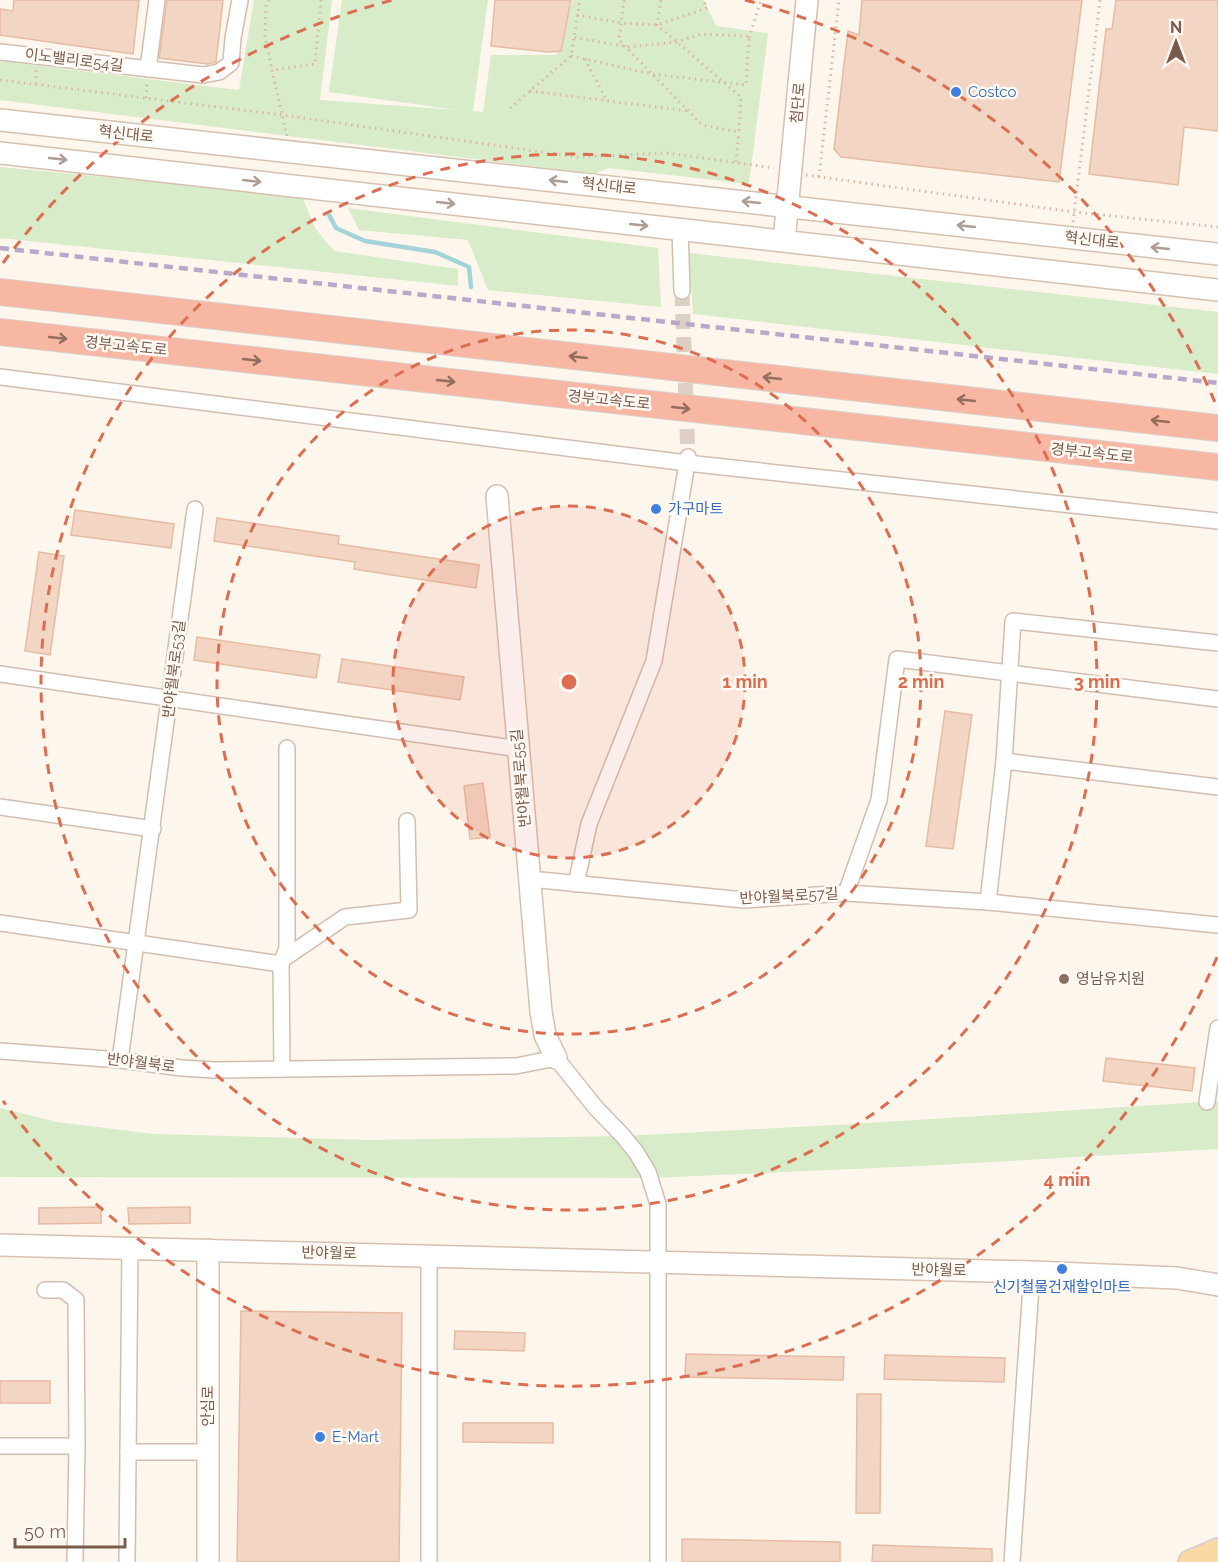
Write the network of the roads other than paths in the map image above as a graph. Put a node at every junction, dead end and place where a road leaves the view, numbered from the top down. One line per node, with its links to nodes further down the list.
1 (157, 0): 5 (street)
2 (240, 0): 5 (street, 이노밸리로54길)
3 (807, 0): 8 (main road, 첨단로)
4 (0, 52): 5 (street, 이노밸리로54길)
5 (148, 69)
6 (0, 120): 8 (main road, 혁신대로, one-way to 6)
7 (0, 153): 9 (main road, one-way to 9)
8 (788, 206): 10 (main road, 첨단로); 11 (main road, 혁신대로, one-way to 8)
9 (680, 229): 10 (main road); 13 (street)
10 (783, 241): 12 (main road)
11 (1218, 254)
12 (1218, 290)
13 (682, 291)
14 (0, 292): 17 (highway, one-way to 14)
15 (0, 332): 19 (highway, 경부고속도로, one-way to 19)
16 (0, 376): 18 (street)
17 (1218, 428)
18 (688, 460): 22 (street); 36 (street)
19 (1218, 467)
20 (497, 496): 29 (main road, 반야월북로55길)
21 (195, 509): 26 (street, 반야월북로53길)
22 (1218, 521)
23 (1218, 643): 24 (street)
24 (1009, 673): 27 (street); 30 (street); 37 (street, 반야월북로57길)
25 (0, 674): 26 (street)
26 (171, 699): 29 (street); 34 (street, 반야월북로53길)
27 (1218, 699)
28 (287, 748): 42 (street)
29 (519, 749): 35 (main road, 반야월북로55길)
30 (1004, 761): 31 (street); 38 (street)
31 (1218, 787)
32 (0, 807): 34 (street)
33 (407, 821): 42 (street)
34 (153, 829): 41 (street, 반야월북로53길)
35 (530, 879): 36 (street, 반야월북로57길); 45 (main road, 반야월북로55길)
36 (576, 884): 37 (street, 반야월북로57길)
37 (846, 893): 38 (street)
38 (988, 902): 40 (street)
39 (0, 923): 41 (street)
40 (1218, 925)
41 (137, 943): 42 (street); 46 (street, 반야월북로53길)
42 (282, 962): 47 (street)
43 (1218, 1028): 48 (street)
44 (0, 1051): 46 (street, 반야월북로)
45 (556, 1058): 47 (street, 반야월북로); 53 (street)
46 (120, 1060): 47 (street, 반야월북로)
47 (282, 1069)
48 (1207, 1102)
49 (0, 1245): 50 (main road, 반야월로)
50 (130, 1248): 51 (main road, 반야월로); 59 (street)
51 (208, 1250): 52 (main road, 반야월로); 60 (main road, 안심로)
52 (429, 1255): 53 (main road, 반야월로); 65 (street)
53 (658, 1263): 54 (main road, 반야월로); 66 (street)
54 (1032, 1272): 55 (main road, 반야월로); 67 (street)
55 (1218, 1285)
56 (45, 1290): 58 (street)
57 (0, 1446): 58 (street)
58 (77, 1446): 62 (street)
59 (128, 1452): 60 (street); 63 (street)
60 (208, 1452): 64 (main road, 안심로)
61 (1218, 1550): 68 (main road)
62 (75, 1562)
63 (127, 1562)
64 (208, 1562)
65 (429, 1562)
66 (658, 1562)
67 (1012, 1562)
68 (1190, 1562)

